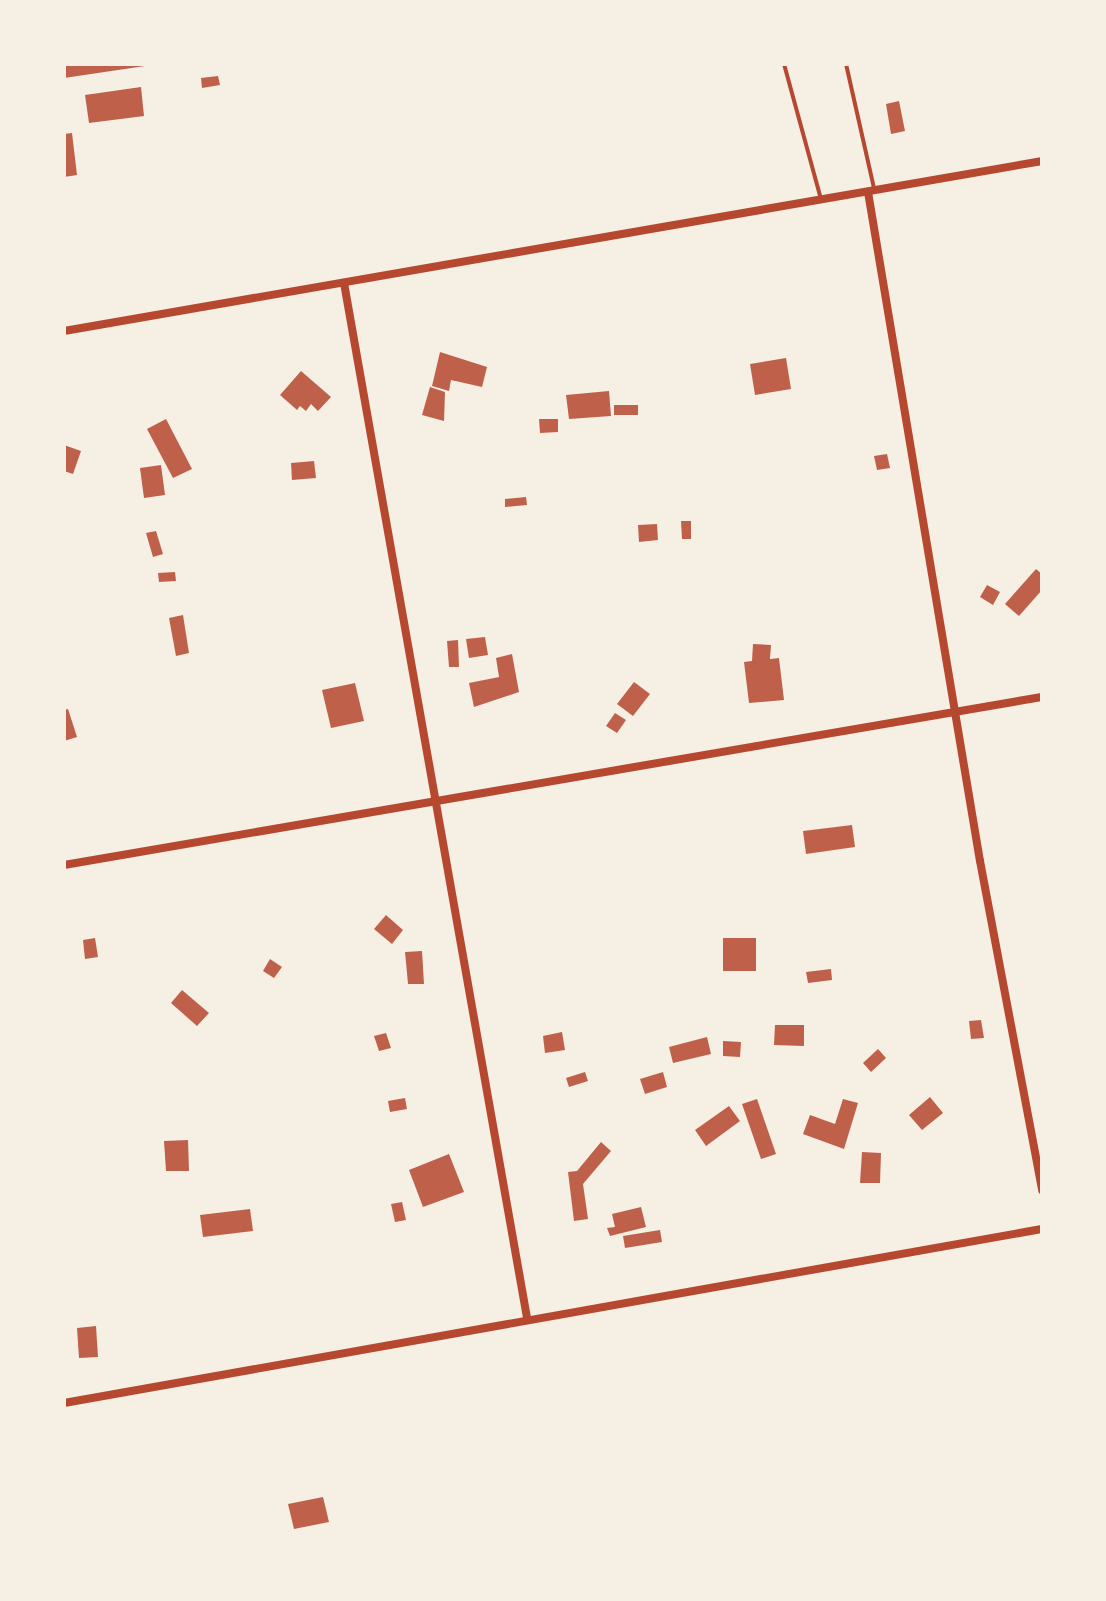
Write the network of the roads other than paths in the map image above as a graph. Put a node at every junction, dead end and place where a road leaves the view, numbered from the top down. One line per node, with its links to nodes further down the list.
1 (784, 64): 5 (lane)
2 (846, 64): 4 (lane)
3 (1042, 161): 4 (street)
4 (871, 191): 5 (street); 9 (street)
5 (821, 199): 6 (street)
6 (344, 283): 7 (street); 10 (street)
7 (64, 331)
8 (1042, 697): 9 (street)
9 (955, 712): 10 (street); 12 (street)
10 (437, 805): 11 (street); 14 (street)
11 (64, 865)
12 (1042, 1190)
13 (1042, 1229): 14 (street)
14 (527, 1318): 15 (street)
15 (64, 1403)

